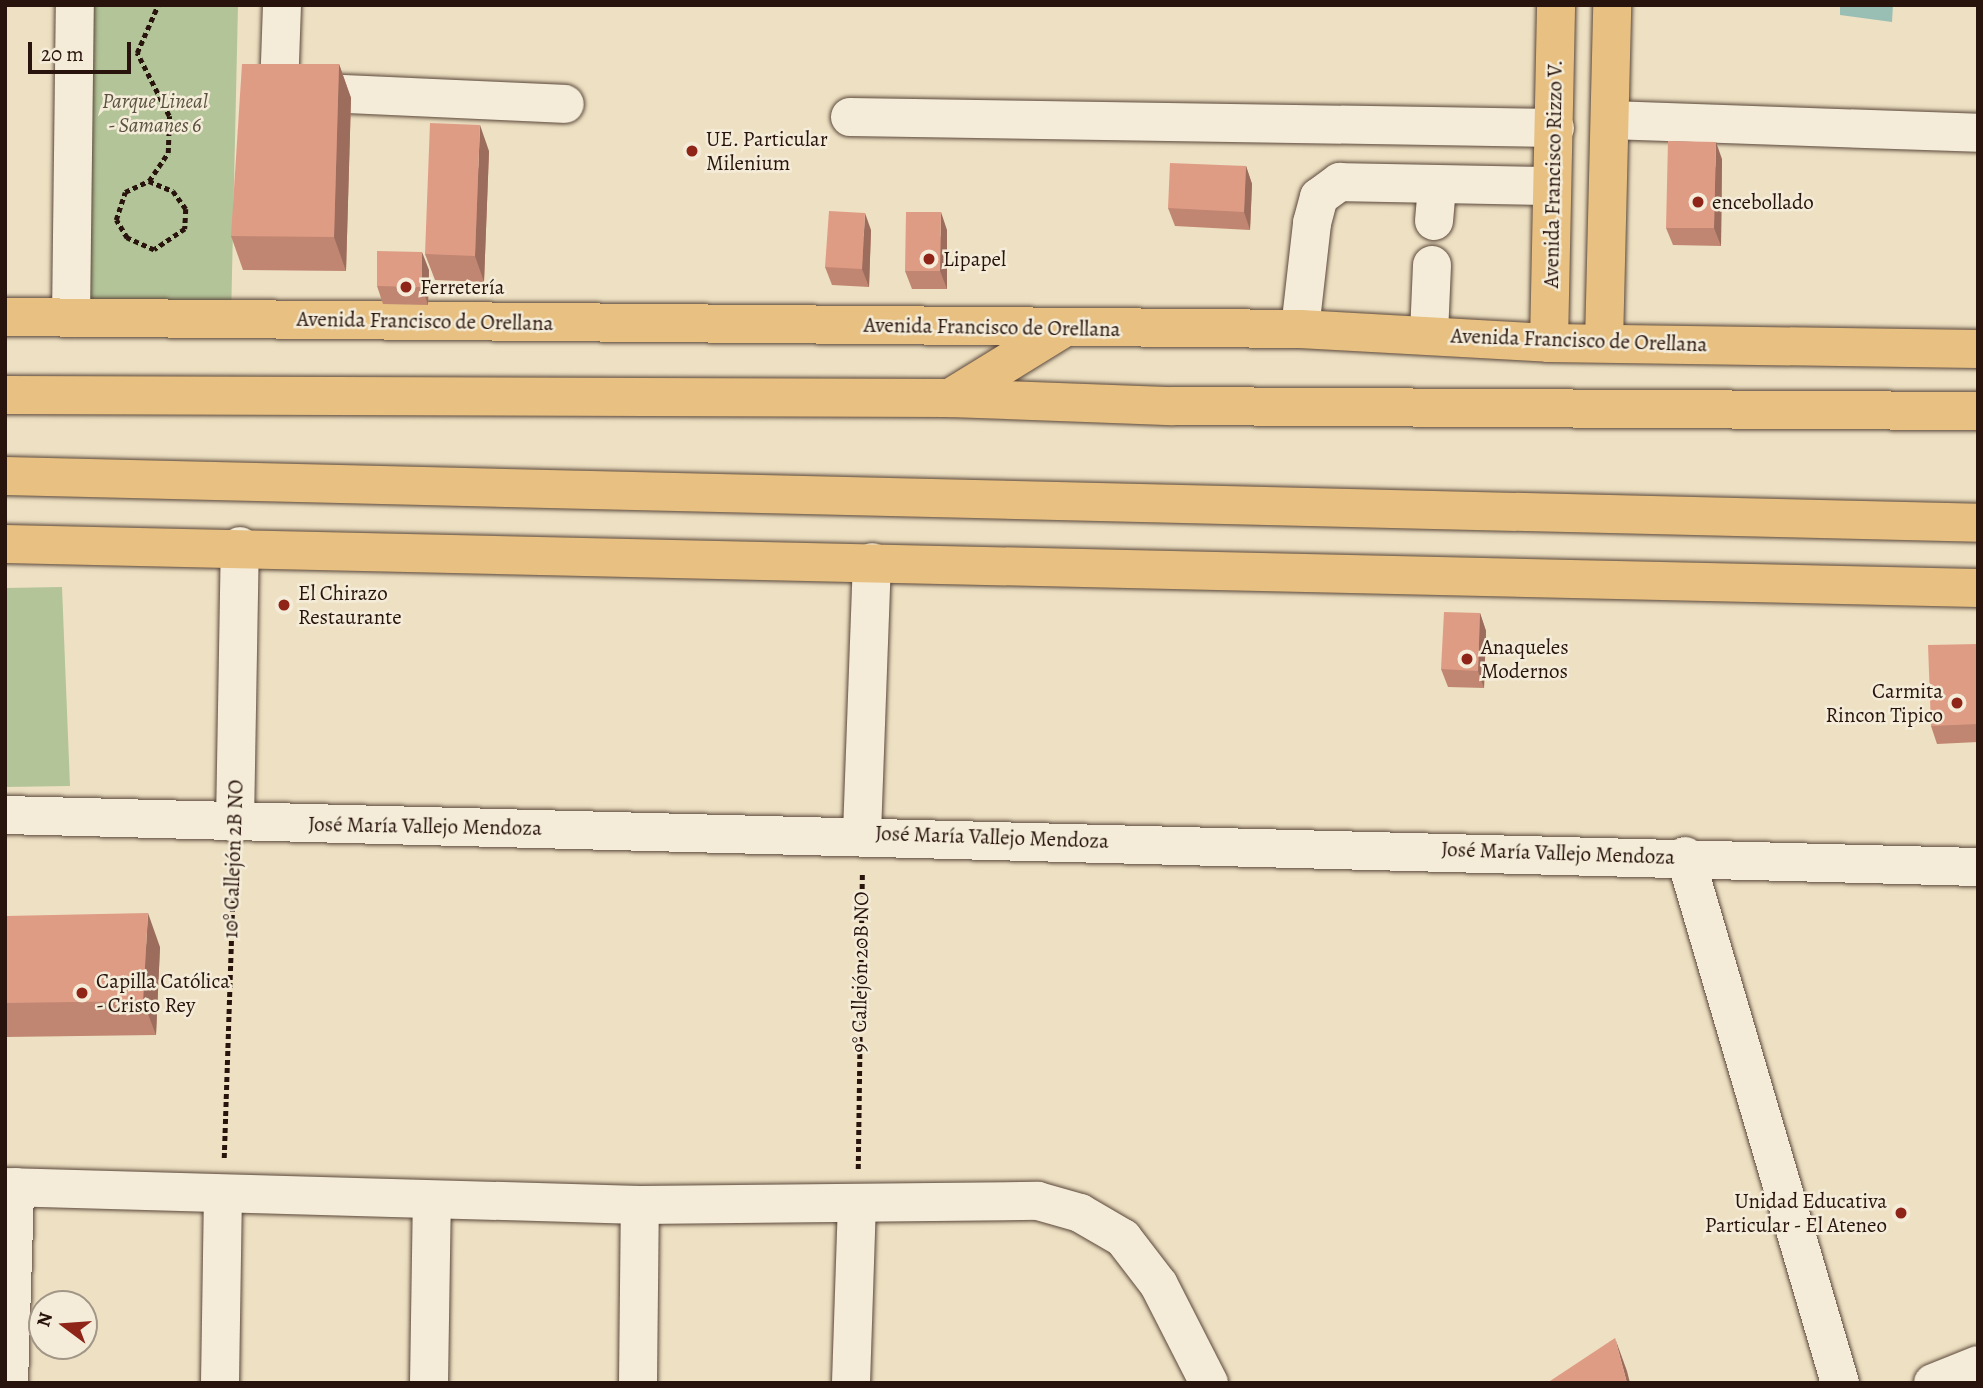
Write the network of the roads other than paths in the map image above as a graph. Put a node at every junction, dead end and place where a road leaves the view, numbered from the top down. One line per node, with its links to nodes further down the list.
1 (75, 5): 15 (street)
2 (282, 5): 5 (street)
3 (1556, 5): 8 (main road, Avenida Francisco Rizzo V.)
4 (1612, 5): 7 (main road)
5 (565, 104)
6 (850, 117): 8 (street)
7 (1610, 120): 9 (street); 19 (main road)
8 (1555, 128): 11 (main road, Avenida Francisco Rizzo V.)
9 (1978, 133)
10 (1437, 184): 11 (street); 12 (street); 17 (street)
11 (1552, 186): 20 (main road, Avenida Francisco Rizzo V.)
12 (1434, 221)
13 (1432, 265): 18 (street)
14 (5, 317): 15 (main road, Avenida Francisco de Orellana)
15 (71, 318): 16 (main road, Avenida Francisco de Orellana)
16 (1064, 328): 17 (main road, Avenida Francisco de Orellana); 23 (main road)
17 (1300, 329): 18 (main road, Avenida Francisco de Orellana)
18 (1429, 334): 20 (main road, Avenida Francisco de Orellana)
19 (1604, 342): 20 (main road, Avenida Francisco de Orellana); 21 (main road, Avenida Francisco de Orellana)
20 (1549, 343)
21 (1978, 349)
22 (5, 396): 23 (main road)
23 (950, 398): 24 (main road)
24 (1978, 411)
25 (5, 477): 26 (main road)
26 (1978, 523)
27 (5, 544): 28 (main road)
28 (240, 546): 29 (main road); 32 (street, 10° Callejón 2B NO)
29 (872, 562): 30 (main road); 33 (street)
30 (1978, 588)
31 (5, 815): 32 (street, José María Vallejo Mendoza)
32 (235, 823): 33 (street, José María Vallejo Mendoza)
33 (862, 834): 34 (street, José María Vallejo Mendoza)
34 (1685, 856): 35 (street, José María Vallejo Mendoza); 48 (street)
35 (1978, 867)
36 (10, 1187): 37 (street); 42 (street)
37 (223, 1194): 38 (street); 43 (street)
38 (432, 1202): 39 (street); 44 (street)
39 (640, 1205): 40 (street); 45 (street)
40 (857, 1206): 46 (street); 47 (street)
41 (1978, 1364): 49 (street)
42 (9, 1383)
43 (220, 1383)
44 (429, 1383)
45 (638, 1383)
46 (851, 1383)
47 (1209, 1383)
48 (1840, 1383)
49 (1933, 1383)

